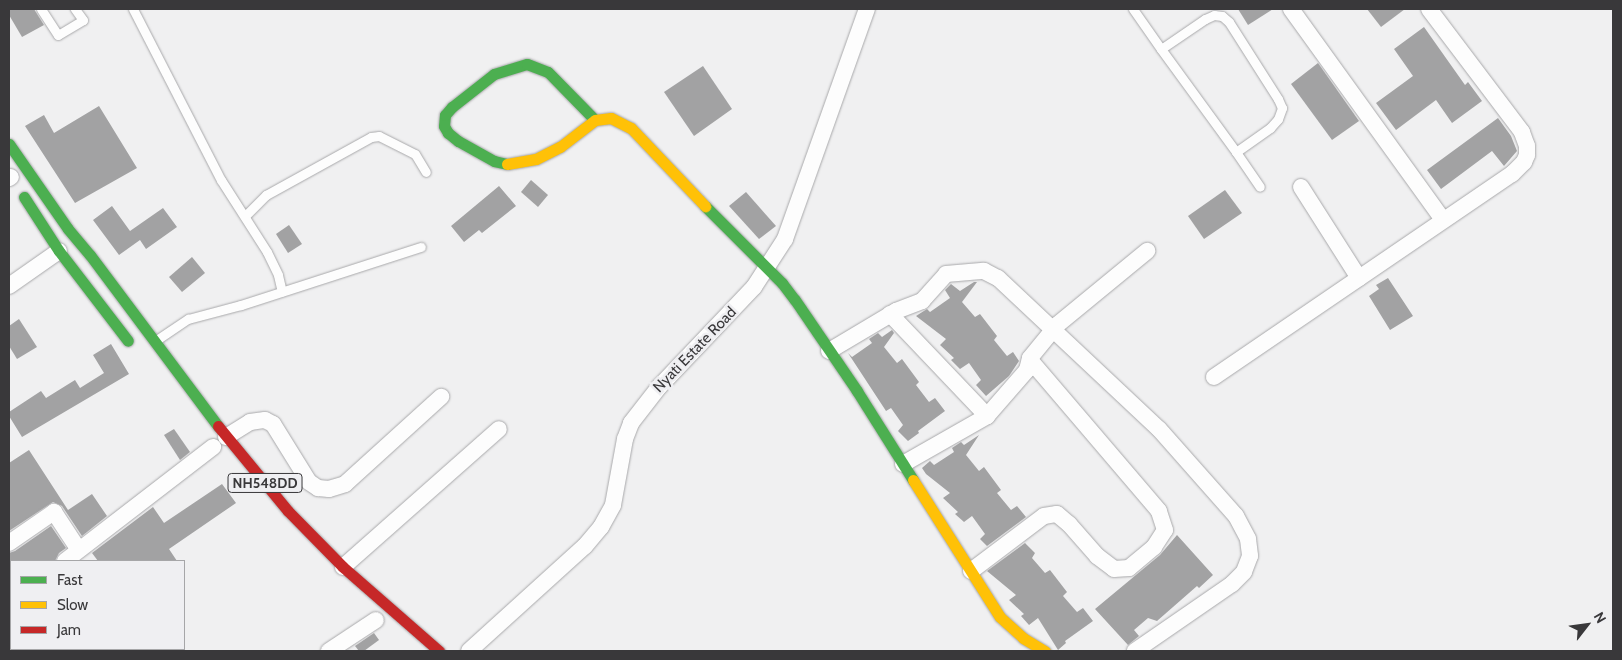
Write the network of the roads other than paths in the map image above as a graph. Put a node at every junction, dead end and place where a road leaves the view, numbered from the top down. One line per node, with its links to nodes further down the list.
1 (41, 9): 2 (lane)
2 (75, 9)
3 (133, 9): 16 (lane)
4 (867, 9): 21 (street, Nyati Estate Road)
5 (1133, 9): 8 (lane)
6 (1291, 9): 17 (street)
7 (1429, 9): 17 (street)
8 (1161, 49): 11 (lane); 11 (lane)
9 (595, 120): 9 (main road); 21 (main road)
10 (9, 144): 27 (main road, NH548DD)
11 (1236, 152): 14 (lane)
12 (426, 172): 16 (lane)
13 (10, 176): 19 (main road)
14 (1260, 186)
15 (1301, 187): 22 (street)
16 (245, 216): 24 (lane)
17 (1443, 220): 22 (street)
18 (421, 247): 24 (lane)
19 (59, 251): 23 (street); 29 (main road)
20 (1147, 251): 26 (street)
21 (766, 269): 28 (main road); 45 (street, Nyati Estate Road)
22 (1359, 278): 31 (street)
23 (9, 286)
24 (282, 292): 27 (lane)
25 (890, 314): 26 (street); 28 (street); 33 (street)
26 (1053, 330): 30 (street); 47 (street)
27 (153, 342): 35 (main road, NH548DD)
28 (829, 351): 36 (main road)
29 (138, 353)
30 (1030, 360): 33 (street); 41 (street)
31 (1214, 377)
32 (441, 397): 35 (street)
33 (987, 416): 36 (street)
34 (499, 429): 40 (street)
35 (217, 444): 38 (street); 40 (main road, NH548DD)
36 (903, 464): 41 (main road)
37 (9, 543): 38 (street)
38 (79, 550): 39 (street)
39 (65, 560)
40 (343, 567): 44 (main road, NH548DD)
41 (971, 571): 46 (main road)
42 (375, 618): 43 (street)
43 (329, 651)
44 (439, 651)
45 (469, 651)
46 (1045, 651)
47 (1135, 651)

